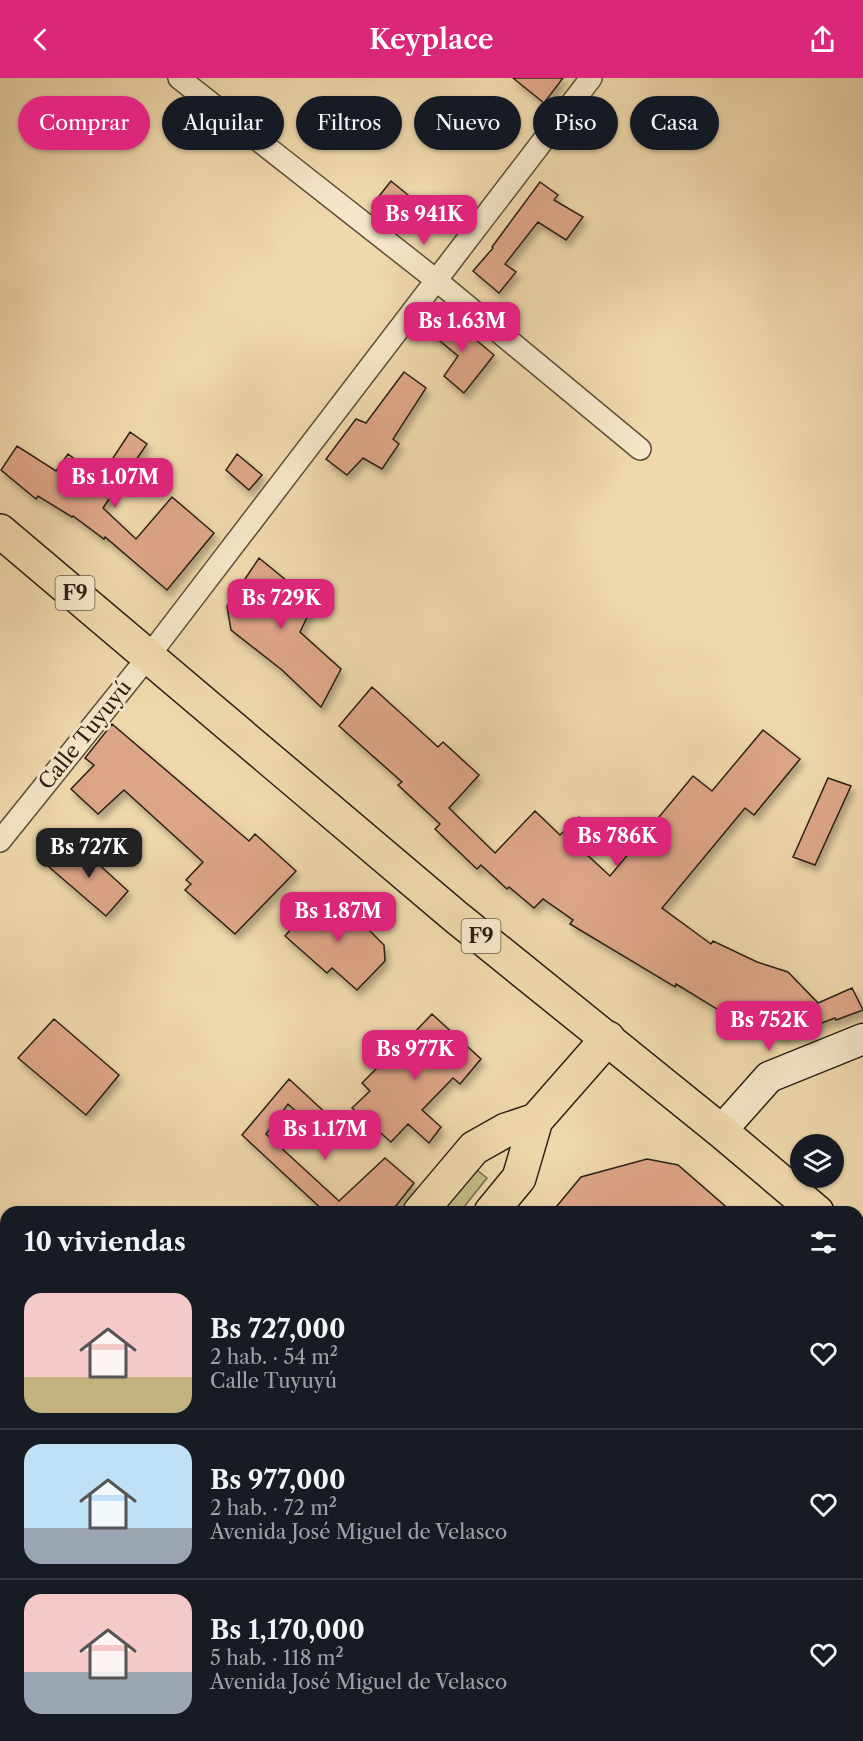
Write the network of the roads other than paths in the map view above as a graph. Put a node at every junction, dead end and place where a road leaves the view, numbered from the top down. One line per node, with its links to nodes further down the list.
1 (179, 78): 3 (street)
2 (591, 78): 3 (street, Calle Tuyuyú)
3 (436, 280): 4 (street); 6 (street, Calle Tuyuyú)
4 (640, 449)
5 (0, 531): 6 (main road, F9)
6 (148, 657): 7 (street, Calle Tuyuyú); 8 (main road, F9)
7 (0, 841)
8 (608, 1038): 10 (main road); 11 (main road, F9)
9 (863, 1038): 11 (main road)
10 (536, 1120): 12 (main road); 13 (main road)
11 (721, 1131): 14 (main road, F9)
12 (425, 1206)
13 (496, 1206)
14 (810, 1206)

